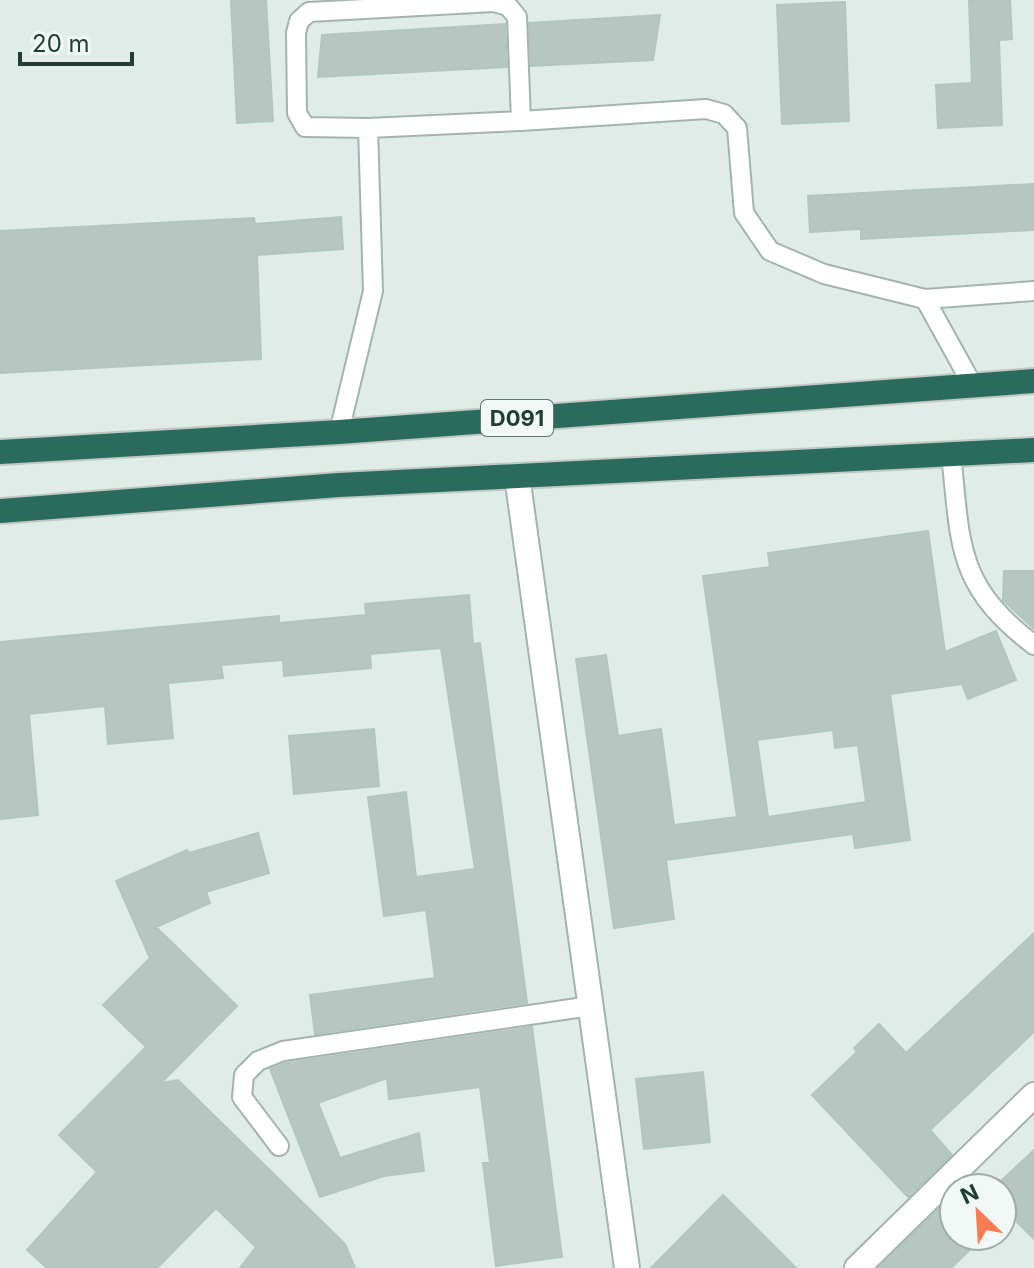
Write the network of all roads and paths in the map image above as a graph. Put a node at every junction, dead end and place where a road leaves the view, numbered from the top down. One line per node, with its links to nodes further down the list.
1 (521, 121): 2 (lane); 2 (lane); 4 (lane)
2 (368, 128): 7 (lane)
3 (1034, 291): 4 (lane)
4 (925, 299): 6 (lane)
5 (1034, 381): 6 (highway, D091)
6 (972, 384): 7 (highway, D091)
7 (339, 432): 9 (highway, D091)
8 (1034, 450): 10 (highway)
9 (0, 452)
10 (951, 454): 11 (highway); 13 (lane)
11 (517, 476): 12 (highway); 14 (street)
12 (0, 511)
13 (1034, 645)
14 (591, 1006): 16 (lane); 17 (street)
15 (1034, 1095): 18 (street)
16 (279, 1146)
17 (627, 1268)
18 (857, 1268)

